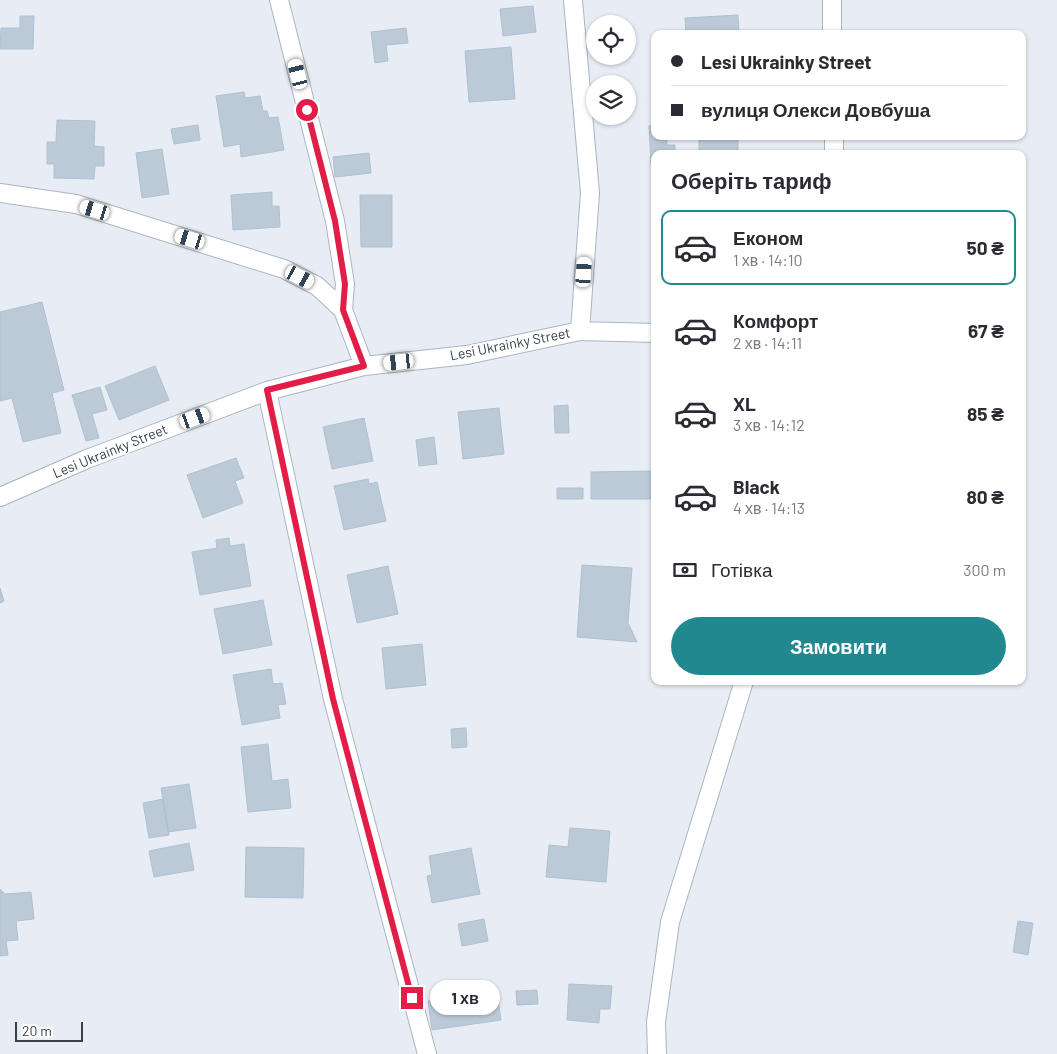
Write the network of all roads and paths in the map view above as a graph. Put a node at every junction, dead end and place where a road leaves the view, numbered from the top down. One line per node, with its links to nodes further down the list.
1 (280, 0): 6 (street)
2 (573, 0): 7 (street)
3 (832, 0): 4 (street)
4 (832, 30)
5 (0, 193): 6 (street)
6 (343, 310): 9 (street)
7 (580, 331): 8 (street, Lesi Ukrainky Street); 9 (street, Lesi Ukrainky Street)
8 (651, 333)
9 (364, 366): 10 (street, Lesi Ukrainky Street)
10 (267, 390): 11 (street, Lesi Ukrainky Street); 13 (street)
11 (0, 497)
12 (743, 685): 14 (street)
13 (427, 1054)
14 (657, 1054)

